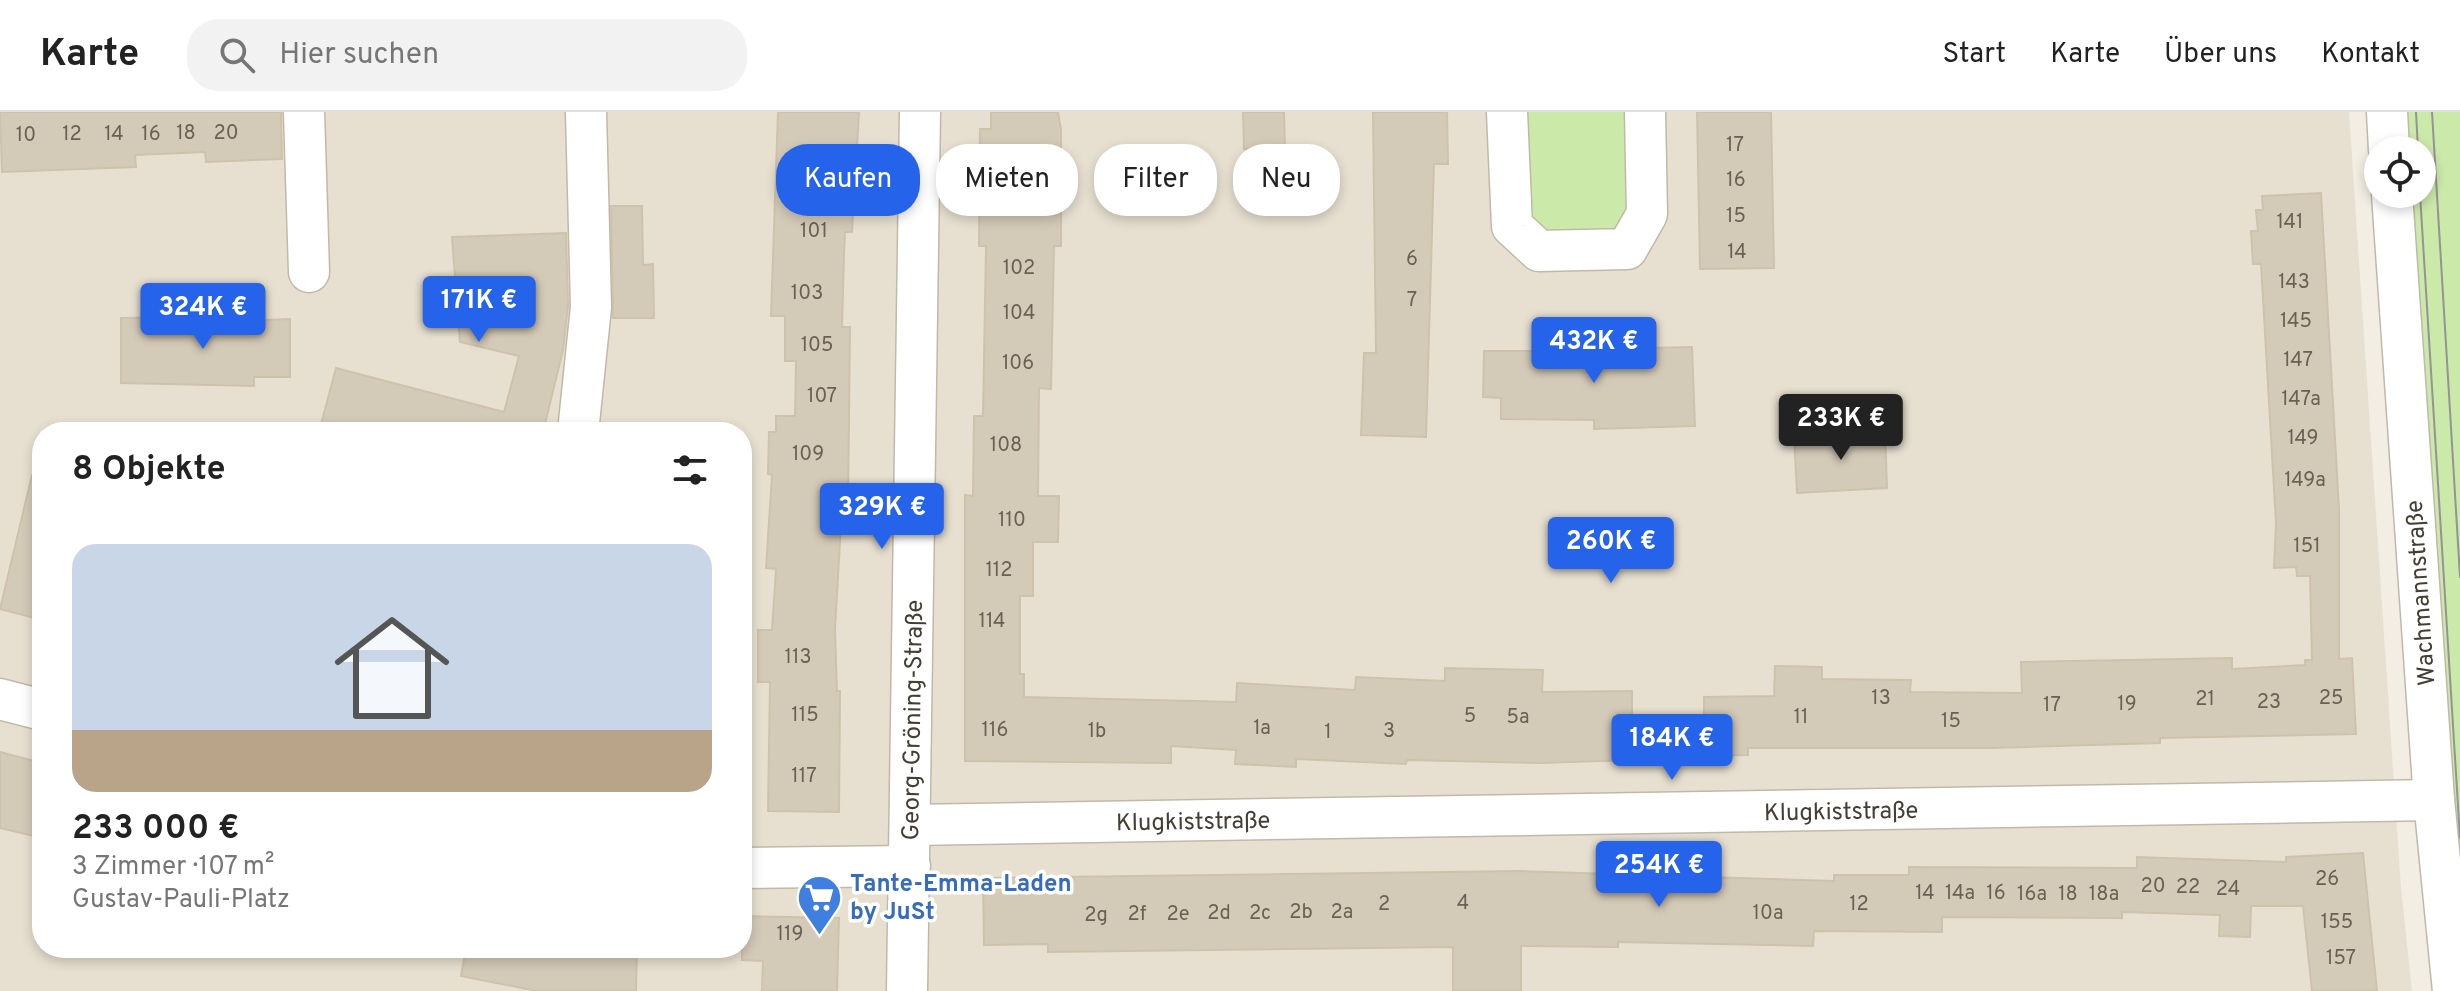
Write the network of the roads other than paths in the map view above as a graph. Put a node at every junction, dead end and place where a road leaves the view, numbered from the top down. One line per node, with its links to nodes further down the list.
1 (304, 112): 9 (street)
2 (586, 112): 10 (street)
3 (920, 112): 14 (street, Georg-Gröning-Straße)
4 (1507, 112): 5 (street)
5 (1645, 112)
6 (2387, 112): 7 (street)
7 (2388, 136)
8 (2393, 208): 13 (street, Wachmannstraße)
9 (309, 272)
10 (579, 422)
11 (0, 699): 12 (street)
12 (32, 707)
13 (2434, 800): 14 (street, Klugkiststraße); 18 (street, Wachmannstraße)
14 (911, 825): 15 (street, Georg-Gröning-Straße)
15 (910, 866): 16 (street); 17 (street, Georg-Gröning-Straße)
16 (752, 868)
17 (907, 991)
18 (2453, 991)

